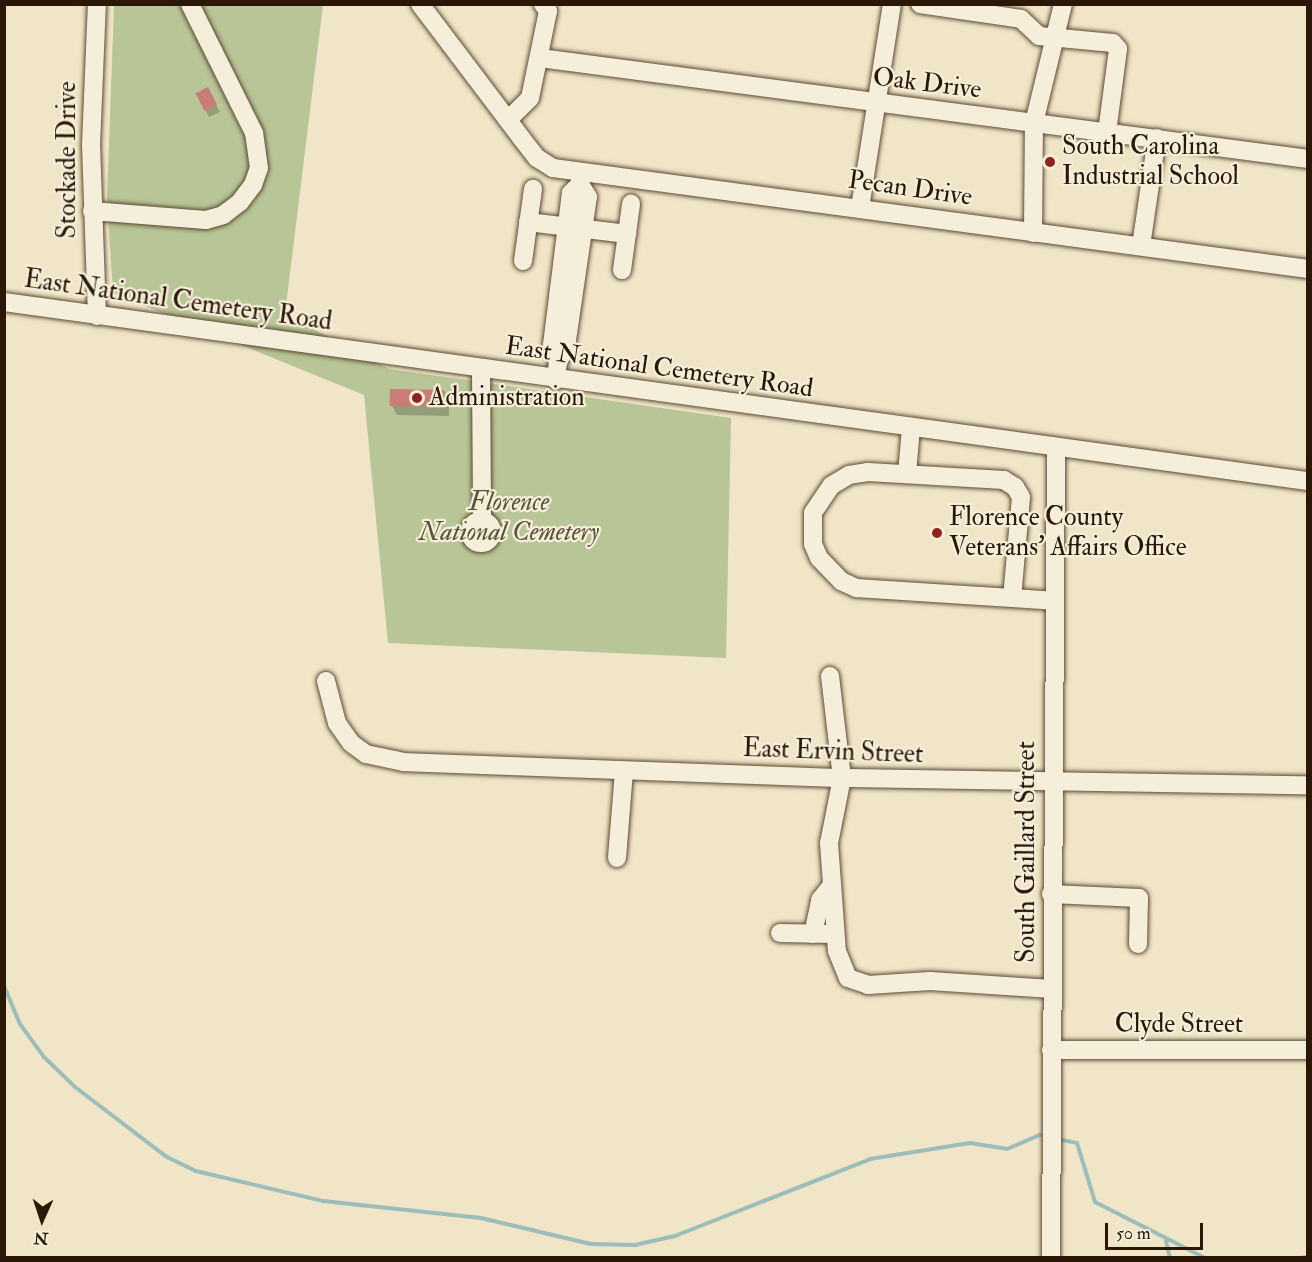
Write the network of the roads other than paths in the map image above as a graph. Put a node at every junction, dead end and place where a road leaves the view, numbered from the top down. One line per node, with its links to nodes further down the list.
1 (98, 4): 20 (street, Stockade Drive)
2 (190, 4): 20 (street)
3 (420, 4): 12 (street, Pecan Drive)
4 (543, 4): 9 (street)
5 (892, 4): 10 (street)
6 (920, 4): 8 (street)
7 (1063, 4): 8 (street)
8 (1055, 38): 11 (street); 13 (street)
9 (540, 58): 10 (street, Oak Drive); 12 (street)
10 (875, 103): 11 (street, Oak Drive); 19 (street)
11 (1034, 123): 13 (street, Oak Drive); 23 (street)
12 (513, 127): 16 (street, Pecan Drive)
13 (1107, 132): 14 (street, Oak Drive)
14 (1157, 138): 15 (street, Oak Drive); 25 (street)
15 (1308, 159)
16 (581, 178): 19 (street, Pecan Drive); 22 (street)
17 (532, 189): 21 (street)
18 (631, 204): 24 (street)
19 (860, 208): 23 (street, Pecan Drive)
20 (92, 211): 30 (street, Stockade Drive)
21 (528, 222): 22 (street); 26 (street)
22 (575, 228): 24 (street); 32 (street)
23 (1033, 233): 25 (street, Pecan Drive)
24 (627, 234): 28 (street)
25 (1141, 246): 27 (street, Pecan Drive)
26 (523, 261)
27 (1308, 269)
28 (622, 270)
29 (4, 302): 30 (street, East National Cemetery Road)
30 (97, 315): 31 (street, East National Cemetery Road)
31 (481, 369): 32 (street, East National Cemetery Road); 37 (street)
32 (557, 371): 33 (street, East National Cemetery Road)
33 (911, 428): 34 (street, East National Cemetery Road); 35 (street)
34 (1056, 447): 36 (street, East National Cemetery Road); 39 (street, South Gaillard Street)
35 (907, 474): 38 (street); 38 (street)
36 (1308, 481)
37 (482, 520)
38 (1012, 598): 39 (street)
39 (1055, 601): 44 (street, South Gaillard Street)
40 (830, 676): 43 (street)
41 (326, 681): 42 (street, East Ervin Street)
42 (624, 771): 43 (street, East Ervin Street); 46 (street)
43 (842, 778): 44 (street, East Ervin Street); 47 (street)
44 (1051, 783): 45 (street, East Ervin Street); 48 (street, South Gaillard Street)
45 (1308, 784)
46 (617, 858)
47 (832, 885): 50 (street); 51 (street)
48 (1051, 894): 52 (street); 53 (street, South Gaillard Street)
49 (780, 933): 50 (street)
50 (813, 934): 51 (street)
51 (835, 934): 53 (street)
52 (1138, 944)
53 (1052, 988): 54 (street, South Gaillard Street)
54 (1051, 1050): 55 (street, Clyde Street); 56 (street, South Gaillard Street)
55 (1308, 1050)
56 (1051, 1257)

